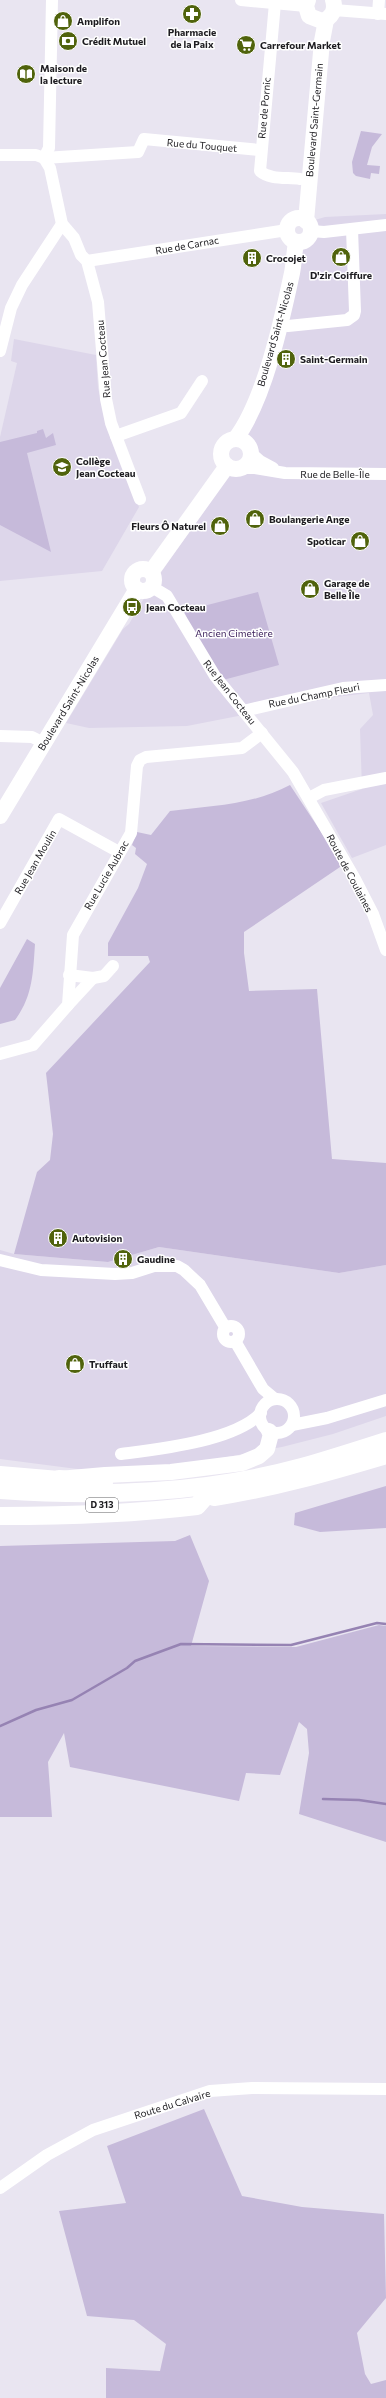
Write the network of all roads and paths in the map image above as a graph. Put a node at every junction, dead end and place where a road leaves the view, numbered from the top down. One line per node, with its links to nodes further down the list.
1 (52, 0): 9 (street)
2 (241, 0): 4 (street)
3 (379, 0): 6 (street)
4 (275, 3): 5 (street); 7 (street, Rue de Pornic)
5 (320, 9): 6 (street); 10 (main road, Boulevard Saint-Germain); 12 (main road, Boulevard Saint-Germain)
6 (382, 14)
7 (260, 150): 9 (street, Rue du Touquet); 10 (street, Rue de Pornic)
8 (0, 155): 9 (street)
9 (44, 158): 11 (street)
10 (300, 179): 12 (main road, Boulevard Saint-Germain)
11 (62, 224): 15 (street, Rue Jean Cocteau); 17 (street)
12 (300, 225): 14 (street, Rue de Carnac); 15 (street, Rue de Carnac); 16 (main road, Boulevard Saint-Nicolas)
13 (386, 225): 14 (street, Rue de Carnac)
14 (352, 229): 16 (street)
15 (87, 261): 19 (street, Rue Jean Cocteau)
16 (279, 325): 20 (main road, Boulevard Saint-Nicolas)
17 (0, 348)
18 (202, 381): 19 (street)
19 (116, 436): 24 (street, Rue Jean Cocteau)
20 (245, 445): 21 (main road, Boulevard Saint-Nicolas); 21 (main road); 22 (street, Rue de Belle-Île)
21 (234, 467): 22 (street, Rue de Belle-Île); 25 (main road, Boulevard Saint-Nicolas)
22 (285, 473): 23 (street, Rue de Belle-Île)
23 (386, 474)
24 (140, 499)
25 (147, 583): 27 (street, Rue Jean Cocteau); 30 (main road, Boulevard Saint-Nicolas)
26 (386, 684): 27 (street, Rue du Champ Fleuri)
27 (243, 711): 28 (street, Rue Jean Cocteau)
28 (262, 733): 32 (street, Rue Jean Cocteau); 34 (street, Rue Lucie Aubrac)
29 (0, 736): 30 (street)
30 (44, 743): 33 (main road, Boulevard Saint-Nicolas)
31 (386, 778): 32 (street)
32 (309, 798): 36 (street, Route de Coulaines)
33 (0, 816)
34 (119, 852): 35 (street, Rue Jean Moulin); 38 (street, Rue Lucie Aubrac)
35 (0, 923)
36 (386, 950)
37 (113, 966): 39 (street)
38 (69, 975): 39 (street); 40 (street, Rue Lucie Aubrac)
39 (93, 978): 40 (street)
40 (68, 1005): 41 (street)
41 (0, 1054)
42 (0, 1260): 44 (street)
43 (386, 1400): 46 (street)
44 (267, 1406): 45 (street); 48 (street)
45 (294, 1412): 46 (street); 47 (street)
46 (306, 1421): 47 (street)
47 (292, 1425): 48 (street)
48 (261, 1426): 50 (street); 53 (main road)
49 (386, 1441): 55 (highway, D 313)
50 (122, 1454)
51 (386, 1455): 55 (highway, D 313)
52 (0, 1474): 53 (main road)
53 (59, 1479): 55 (highway)
54 (0, 1490): 55 (highway, D 313)
55 (203, 1492): 56 (highway, D 313); 57 (highway)
56 (0, 1502)
57 (0, 1516)
58 (386, 2089): 59 (street, Route du Calvaire)
59 (0, 2188)

